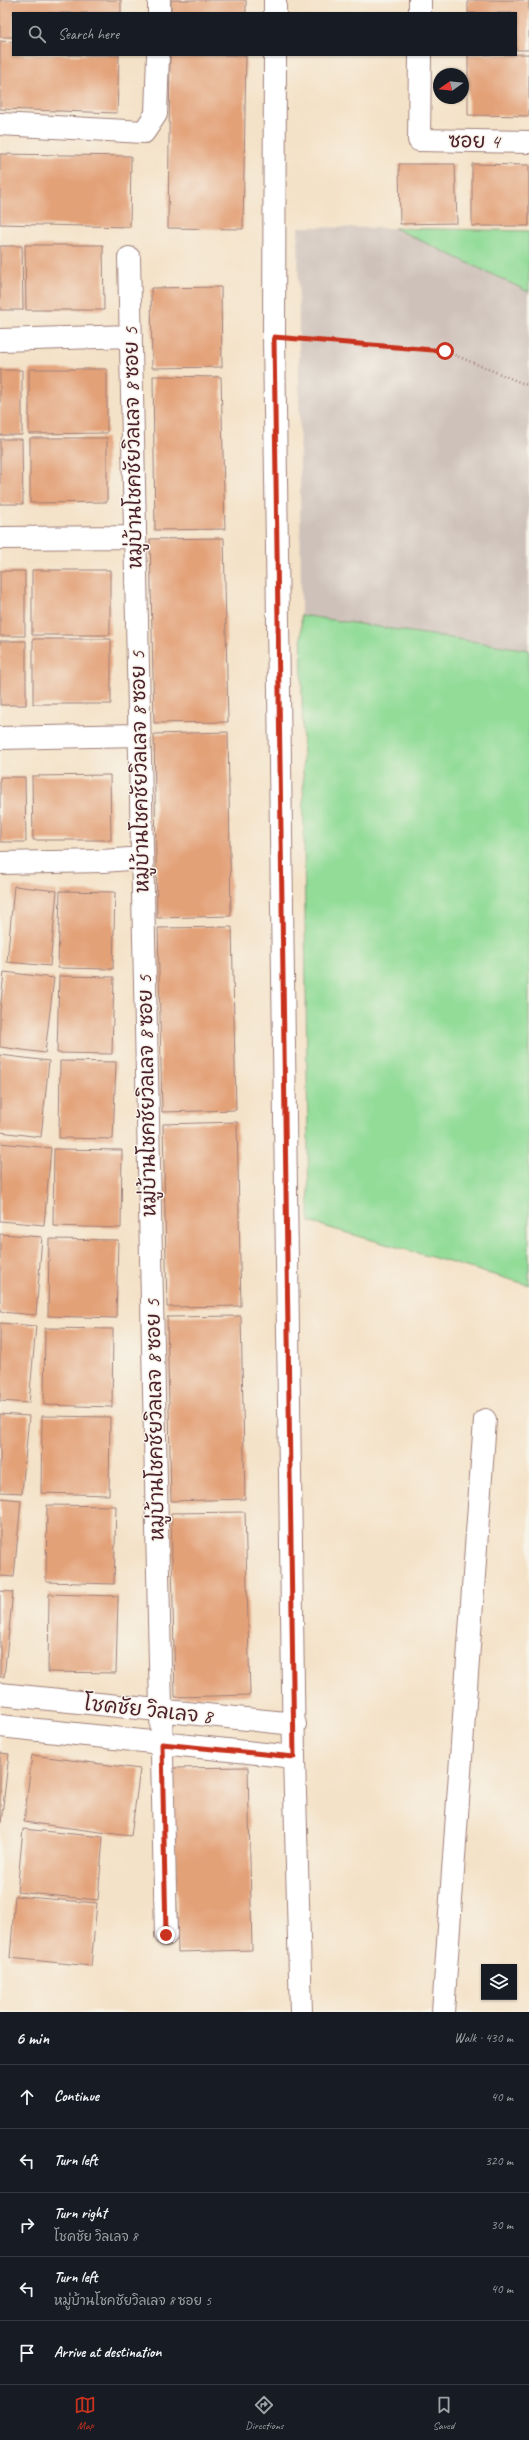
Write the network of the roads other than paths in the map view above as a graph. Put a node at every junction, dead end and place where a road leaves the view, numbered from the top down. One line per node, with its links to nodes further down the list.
1 (159, 0): 4 (street)
2 (275, 0): 5 (street)
3 (420, 0): 6 (street)
4 (159, 12)
5 (275, 12)
6 (420, 12)
7 (158, 56): 10 (street)
8 (275, 56): 24 (street)
9 (420, 56): 11 (street, ซอย 4)
10 (0, 124)
11 (529, 142)
12 (129, 258): 13 (street, หมู่บ้านโชคชัยวิลเลจ 8 ซอย 5)
13 (131, 336): 14 (street); 15 (street, หมู่บ้านโชคชัยวิลเลจ 8 ซอย 5)
14 (0, 340)
15 (135, 537): 16 (street); 17 (street, หมู่บ้านโชคชัยวิลเลจ 8 ซอย 5)
16 (0, 538)
17 (139, 736): 18 (street); 19 (street, หมู่บ้านโชคชัยวิลเลจ 8 ซอย 5)
18 (0, 738)
19 (142, 858): 20 (street); 23 (street, หมู่บ้านโชคชัยวิลเลจ 8 ซอย 5)
20 (0, 863)
21 (485, 1420): 30 (street)
22 (0, 1694): 23 (street, โชคชัย วิลเลจ 8)
23 (161, 1711): 24 (street, โชคชัย วิลเลจ 8); 26 (street, หมู่บ้านโชคชัยวิลเลจ 8 ซอย 5)
24 (295, 1724): 27 (street)
25 (0, 1726): 26 (street, โชคชัย วิลเลจ 8)
26 (162, 1744): 27 (street, โชคชัย วิลเลจ 8); 28 (street, หมู่บ้านโชคชัยวิลเลจ 8 ซอย 5)
27 (294, 1757): 29 (street)
28 (166, 1935)
29 (301, 2012)
30 (443, 2012)

